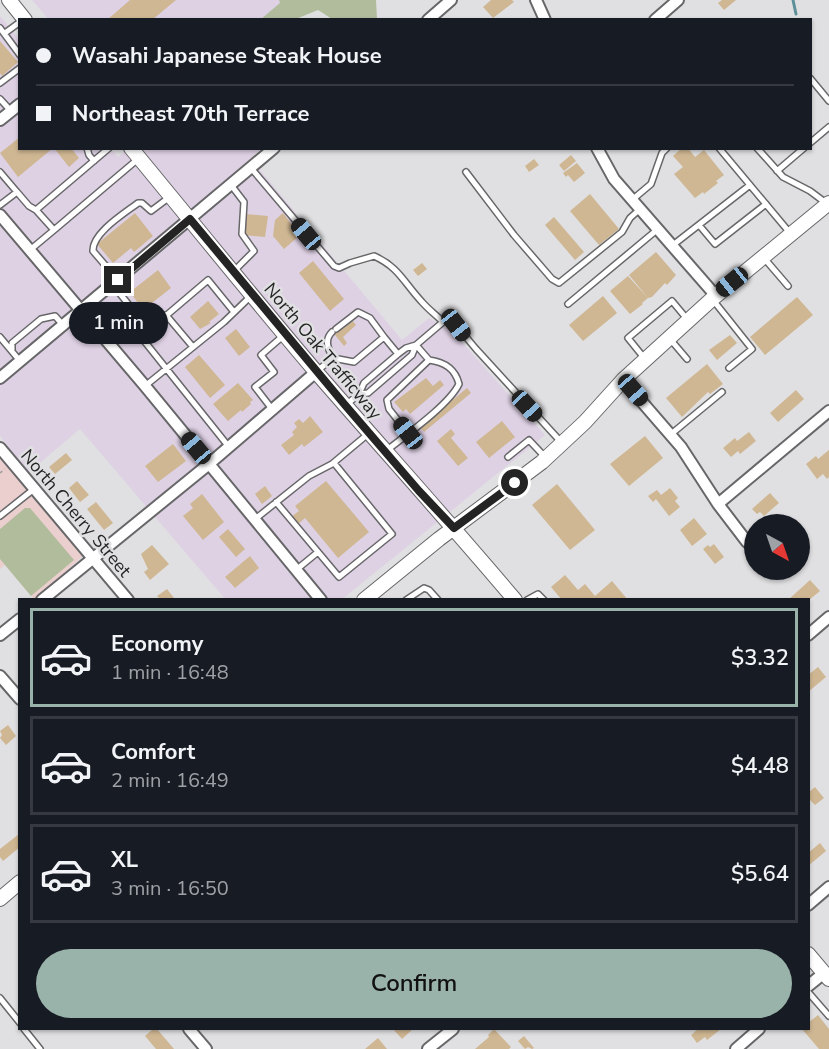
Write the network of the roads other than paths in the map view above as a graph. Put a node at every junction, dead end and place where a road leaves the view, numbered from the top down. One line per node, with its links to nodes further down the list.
1 (9, 0): 5 (main road)
2 (451, 0): 6 (street)
3 (536, 0): 7 (street)
4 (678, 0): 8 (street)
5 (22, 18)
6 (430, 18)
7 (544, 18)
8 (657, 18)
9 (18, 24): 11 (lane)
10 (0, 28): 11 (lane)
11 (5, 33): 12 (lane)
12 (18, 52)
13 (18, 70): 15 (lane)
14 (812, 80): 17 (lane)
15 (0, 83)
16 (0, 99): 18 (lane)
17 (829, 101)
18 (15, 108): 19 (street)
19 (0, 120)
20 (829, 128): 21 (lane)
21 (812, 141)
22 (88, 150): 31 (lane)
23 (107, 150): 31 (lane)
24 (272, 150): 32 (street)
25 (598, 150): 40 (street)
26 (665, 150): 40 (lane)
27 (721, 150): 37 (lane)
28 (759, 150): 33 (lane)
29 (802, 150): 33 (lane)
30 (135, 153): 39 (main road, North Oak Trafficway); 50 (lane)
31 (94, 161): 45 (lane)
32 (251, 168): 36 (street); 66 (lane)
33 (777, 171): 42 (lane)
34 (0, 172): 38 (lane)
35 (466, 172): 44 (lane)
36 (231, 185): 47 (street); 55 (lane)
37 (750, 185): 41 (lane); 48 (lane)
38 (16, 192): 43 (lane); 45 (lane)
39 (171, 196): 47 (main road, North Oak Trafficway); 56 (lane)
40 (632, 200): 44 (street)
41 (766, 204): 48 (lane); 51 (lane)
42 (828, 204): 51 (main road)
43 (0, 205)
44 (640, 209): 49 (street)
45 (36, 210): 50 (lane)
46 (0, 215): 53 (street)
47 (190, 219): 55 (main road, North Oak Trafficway); 56 (street)
48 (699, 225): 52 (lane)
49 (658, 229): 52 (street); 60 (lane)
50 (54, 230): 53 (lane)
51 (791, 234): 54 (main road)
52 (673, 245): 59 (street)
53 (30, 250): 62 (street)
54 (763, 256): 57 (lane); 59 (main road)
55 (234, 271): 58 (main road, North Oak Trafficway)
56 (116, 283): 61 (lane); 62 (street)
57 (788, 286)
58 (252, 295): 63 (lane); 68 (main road, North Oak Trafficway)
59 (714, 297): 65 (main road); 82 (lane)
60 (568, 304)
61 (133, 310)
62 (82, 312): 67 (street); 86 (street)
63 (234, 312): 64 (lane); 73 (lane)
64 (166, 315): 73 (lane); 81 (lane)
65 (688, 320): 71 (main road); 77 (lane)
66 (443, 322): 72 (lane); 95 (lane)
67 (64, 326): 74 (lane); 80 (street)
68 (285, 334): 83 (main road, North Oak Trafficway); 90 (lane)
69 (0, 337): 74 (lane)
70 (384, 337): 75 (lane); 76 (lane); 76 (lane)
71 (669, 338): 77 (main road); 78 (lane)
72 (416, 345): 75 (lane); 79 (lane); 88 (lane)
73 (193, 347): 81 (lane)
74 (12, 350): 80 (lane)
75 (398, 354): 88 (lane)
76 (333, 358): 83 (lane)
77 (646, 359): 85 (main road)
78 (687, 359)
79 (429, 360): 93 (lane); 93 (lane)
80 (20, 362): 84 (street)
81 (167, 368): 86 (lane); 96 (lane)
82 (729, 368)
83 (316, 372): 89 (main road, North Oak Trafficway); 90 (street)
84 (0, 378)
85 (623, 380): 94 (street); 95 (main road)
86 (145, 386): 102 (street)
87 (722, 392): 94 (lane)
88 (359, 394): 89 (lane)
89 (345, 405): 92 (main road, North Oak Trafficway)
90 (272, 409): 96 (street)
91 (829, 411): 105 (street)
92 (369, 433): 98 (main road, North Oak Trafficway); 101 (lane)
93 (408, 433): 98 (lane)
94 (670, 435): 105 (street)
95 (562, 443): 100 (main road)
96 (229, 447): 102 (street)
97 (0, 448): 103 (street, North Cherry Street)
98 (385, 452): 108 (main road, North Oak Trafficway)
99 (508, 457): 100 (lane)
100 (546, 458): 108 (main road)
101 (334, 463): 104 (lane); 110 (lane)
102 (209, 464): 107 (street); 111 (street)
103 (35, 489): 106 (lane); 111 (street, North Cherry Street)
104 (276, 502): 107 (lane); 110 (lane)
105 (718, 504): 109 (street)
106 (0, 516)
107 (254, 520): 112 (street)
108 (454, 528): 116 (main road); 119 (main road, North Oak Trafficway)
109 (744, 538)
110 (318, 552): 112 (lane)
111 (93, 559): 113 (street); 114 (street, North Cherry Street)
112 (296, 570): 115 (street)
113 (44, 598)
114 (126, 598)
115 (319, 598)
116 (370, 598)
117 (409, 598): 118 (lane)
118 (436, 598)
119 (509, 598)
120 (829, 617): 122 (street)
121 (18, 621): 123 (street)
122 (810, 633)
123 (0, 635)
124 (0, 676): 125 (street)
125 (18, 697)
126 (18, 884): 128 (main road)
127 (829, 887): 129 (street)
128 (0, 899)
129 (810, 903)
130 (810, 956): 131 (main road)
131 (826, 976): 132 (street)
132 (810, 985)
133 (810, 994): 135 (lane)
134 (0, 998): 136 (lane)
135 (829, 1016)
136 (18, 1020)
137 (25, 1030): 141 (lane)
138 (190, 1030): 142 (street)
139 (452, 1030): 143 (street)
140 (758, 1030): 144 (street)
141 (40, 1049)
142 (206, 1049)
143 (428, 1049)
144 (736, 1049)

